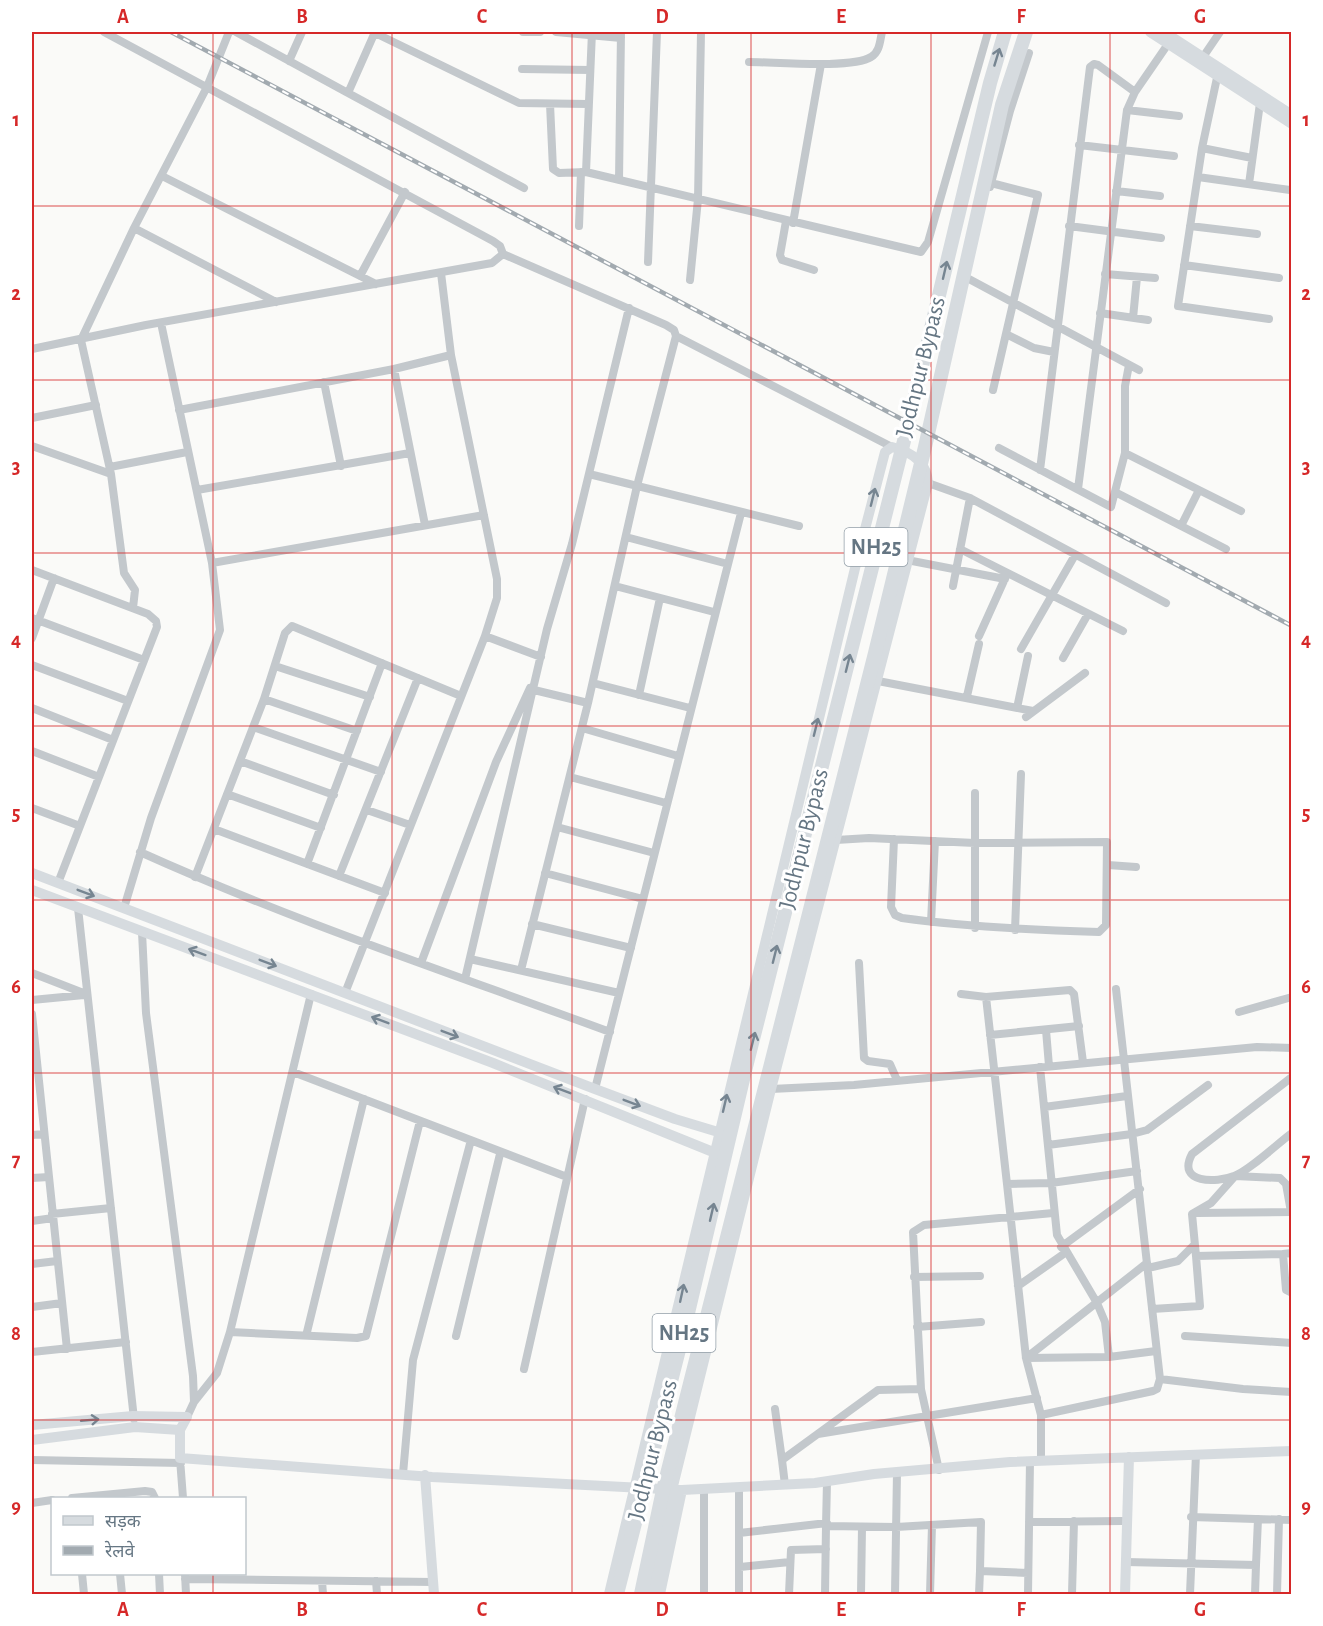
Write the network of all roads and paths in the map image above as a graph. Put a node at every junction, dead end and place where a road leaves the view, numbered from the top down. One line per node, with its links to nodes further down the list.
1 (104, 32): 29 (street)
2 (229, 32): 29 (street)
3 (236, 32): 23 (street)
4 (302, 32): 23 (street)
5 (375, 32): 31 (street); 33 (street)
6 (523, 32): 7 (street)
7 (540, 32)
8 (556, 32): 18 (street)
9 (657, 32): 51 (street)
10 (701, 32): 56 (street)
11 (882, 32): 25 (street)
12 (988, 32): 57 (street)
13 (1005, 32): 346 (highway, Jodhpur Bypass / NH25, one-way to 13)
14 (1026, 32): 348 (highway)
15 (1150, 32): 20 (street)
16 (1164, 32): 22 (street)
17 (1220, 32): 22 (street)
18 (592, 34): 19 (street); 27 (street)
19 (621, 35): 47 (street)
20 (1168, 44): 28 (street); 30 (street)
21 (1029, 53): 48 (street)
22 (1203, 57): 28 (street)
23 (289, 60): 31 (street)
24 (749, 62): 25 (street)
25 (821, 64): 57 (street)
26 (522, 69): 27 (street)
27 (590, 70): 34 (street)
28 (1219, 72): 32 (street); 36 (street); 40 (street)
29 (207, 87): 45 (street); 54 (street)
30 (1134, 92): 35 (street); 39 (street)
31 (348, 93): 50 (street)
32 (1260, 103): 38 (street); 43 (street)
33 (550, 104): 34 (street); 44 (street)
34 (588, 104): 44 (street)
35 (1127, 110): 37 (street); 41 (street)
36 (1292, 115)
37 (1179, 116)
38 (1292, 124)
39 (1080, 145): 41 (street); 59 (street)
40 (1202, 148): 43 (street); 46 (street)
41 (1121, 150): 42 (street); 53 (street)
42 (1174, 156)
43 (1252, 158): 49 (street)
44 (584, 172): 47 (street); 58 (street)
45 (162, 176): 61 (street); 71 (street)
46 (1198, 177): 49 (street); 60 (street)
47 (619, 180): 51 (street)
48 (991, 183): 75 (street); 79 (street)
49 (1249, 184): 52 (street)
50 (524, 188)
51 (653, 188): 56 (street); 66 (street)
52 (1290, 190)
53 (1116, 191): 55 (street); 62 (street)
54 (405, 192): 65 (street); 71 (street)
55 (1160, 196)
56 (698, 199): 57 (street); 76 (street)
57 (790, 222): 68 (street)
58 (579, 226)
59 (1069, 226): 62 (street); 86 (street)
60 (1190, 226): 63 (street); 67 (street)
61 (134, 228): 78 (street); 89 (street)
62 (1111, 231): 64 (street); 70 (street)
63 (1257, 234)
64 (1161, 238)
65 (503, 254): 69 (street); 80 (street)
66 (648, 262)
67 (1184, 265): 74 (street); 83 (street)
68 (814, 270)
69 (441, 273): 77 (street); 93 (street)
70 (1105, 274): 72 (street); 81 (street)
71 (360, 276): 77 (street)
72 (1137, 277): 73 (street); 82 (street)
73 (1155, 278)
74 (1279, 278)
75 (969, 279): 79 (street); 109 (street)
76 (690, 280)
77 (376, 284): 78 (street)
78 (276, 302): 85 (street)
79 (1013, 302): 86 (street); 87 (street)
80 (629, 308): 88 (street); 112 (street)
81 (1100, 313): 82 (street); 90 (street)
82 (1133, 318): 84 (street)
83 (1269, 319)
84 (1148, 320)
85 (162, 323): 89 (street); 100 (street)
86 (1057, 326): 90 (street); 92 (street)
87 (1006, 334): 92 (street); 98 (street)
88 (676, 336): 103 (street); 114 (street)
89 (81, 340): 91 (street); 99 (street)
90 (1096, 347): 94 (street); 115 (street)
91 (32, 349)
92 (1054, 352): 110 (street)
93 (451, 355): 95 (street); 122 (street)
94 (1129, 365): 96 (street); 107 (street)
95 (394, 369): 97 (street); 106 (street)
96 (1140, 370)
97 (324, 382): 100 (street); 108 (street)
98 (993, 390)
99 (96, 405): 101 (street); 111 (street)
100 (179, 410): 105 (street)
101 (32, 418)
102 (32, 446): 111 (street)
103 (892, 447): 109 (street); 265 (street, one-way to 103)
104 (999, 448): 110 (street)
105 (187, 452): 111 (street); 116 (street)
106 (410, 453): 108 (street); 123 (street)
107 (1125, 453): 117 (street); 118 (street)
108 (341, 466): 116 (street)
109 (925, 466): 113 (street)
110 (1040, 470): 115 (street)
111 (110, 471): 142 (street)
112 (589, 474): 114 (street); 151 (street)
113 (928, 483): 119 (street); 130 (street)
114 (637, 486): 121 (street); 126 (street)
115 (1078, 489): 118 (street)
116 (197, 490): 131 (street)
117 (1199, 490): 120 (street); 125 (street)
118 (1115, 492): 125 (street)
119 (970, 498): 127 (street); 129 (street)
120 (1241, 511)
121 (741, 513): 124 (street); 132 (street)
122 (484, 515): 123 (street); 147 (street)
123 (425, 525): 131 (street)
124 (799, 526)
125 (1181, 526): 128 (street)
126 (626, 537): 132 (street); 137 (street)
127 (960, 549): 133 (street); 135 (street)
128 (1226, 549)
129 (1075, 555): 139 (street); 141 (street)
130 (907, 560): 133 (street); 160 (street)
131 (212, 563): 203 (street)
132 (728, 564): 143 (street)
133 (957, 569): 135 (street); 138 (street)
134 (32, 570): 136 (street)
135 (1006, 576): 139 (street); 165 (street)
136 (54, 578): 142 (street); 145 (street)
137 (615, 586): 140 (street); 161 (street)
138 (953, 586)
139 (1052, 595): 144 (street); 149 (street)
140 (660, 598): 143 (street); 163 (street)
141 (1166, 603)
142 (133, 608): 153 (street)
143 (714, 612): 171 (street)
144 (1088, 614): 146 (street); 152 (street)
145 (35, 619): 148 (street); 153 (street)
146 (1123, 631)
147 (485, 636): 151 (street); 164 (street)
148 (32, 638)
149 (1021, 649)
150 (1028, 656): 172 (street)
151 (541, 657): 157 (street)
152 (1063, 658)
153 (144, 660): 168 (street)
154 (382, 663): 156 (street); 159 (street); 166 (street)
155 (32, 665): 168 (street)
156 (275, 666): 166 (street); 167 (street)
157 (537, 673): 162 (street); 226 (street)
158 (1085, 673): 173 (street)
159 (418, 678): 164 (street); 183 (street)
160 (878, 681): 165 (street); 199 (street)
161 (593, 682): 163 (street); 169 (street)
162 (534, 690): 169 (street); 225 (street)
163 (639, 695): 171 (street)
164 (461, 696): 193 (street)
165 (967, 696): 172 (street)
166 (370, 697): 177 (street)
167 (264, 699): 175 (street); 177 (street)
168 (128, 701): 178 (street)
169 (588, 703): 176 (street)
170 (32, 708): 178 (street)
171 (690, 708): 180 (street)
172 (1017, 708): 173 (street)
173 (1033, 711): 174 (street)
174 (1026, 717)
175 (253, 727): 181 (street); 182 (street)
176 (582, 728): 180 (street); 186 (street)
177 (357, 731): 182 (street)
178 (113, 740): 185 (street)
179 (32, 751): 185 (street)
180 (678, 756): 190 (street)
181 (240, 761): 188 (street); 189 (street)
182 (346, 761): 183 (street); 189 (street)
183 (381, 772): 192 (street)
184 (1021, 774): 202 (street)
185 (99, 777): 194 (street)
186 (570, 777): 190 (street); 195 (street)
187 (975, 793): 201 (street)
188 (227, 794): 196 (street); 197 (street)
189 (334, 795): 196 (street)
190 (666, 803): 204 (street)
191 (32, 808): 194 (street)
192 (367, 810): 193 (street); 210 (street)
193 (410, 825): 214 (street)
194 (80, 826): 212 (street)
195 (557, 827): 204 (street); 209 (street)
196 (321, 828): 205 (street)
197 (214, 829): 205 (street); 211 (street)
198 (894, 839): 199 (street); 200 (street); 218 (street)
199 (836, 840): 258 (street)
200 (935, 841): 201 (street); 218 (street)
201 (975, 843): 202 (street); 220 (street)
202 (1018, 843): 206 (street); 221 (street)
203 (140, 852): 211 (street); 217 (street)
204 (654, 853): 215 (street)
205 (307, 864): 210 (street)
206 (1108, 866): 207 (street); 221 (street)
207 (1136, 867)
208 (32, 873): 212 (street)
209 (545, 873): 215 (street); 219 (street)
210 (339, 876): 214 (street)
211 (195, 877): 223 (street)
212 (58, 883): 217 (street, one-way to 217)
213 (32, 890): 216 (street)
214 (385, 893): 223 (street)
215 (643, 899): 224 (street)
216 (78, 908): 222 (street); 234 (street)
217 (124, 908): 232 (street, one-way to 232)
218 (931, 922): 220 (street)
219 (532, 924): 224 (street); 228 (street)
220 (975, 928): 221 (street)
221 (1015, 930)
222 (142, 932): 235 (street, one-way to 222); 322 (street)
223 (364, 942): 226 (street); 232 (street)
224 (631, 948): 233 (street)
225 (470, 959): 228 (street); 230 (street)
226 (421, 963): 230 (street)
227 (859, 963): 255 (street)
228 (521, 970): 233 (street)
229 (32, 973): 234 (street)
230 (465, 979): 244 (street)
231 (1116, 989): 248 (street)
232 (345, 993): 257 (street, one-way to 257)
233 (619, 993): 244 (street)
234 (86, 994): 239 (street); 282 (street)
235 (311, 994): 253 (street); 262 (street, one-way to 235)
236 (961, 994): 237 (street)
237 (986, 997): 242 (street); 245 (street)
238 (1292, 997): 240 (street)
239 (32, 1000)
240 (1239, 1012)
241 (32, 1014): 247 (street)
242 (1079, 1026): 243 (street); 249 (street)
243 (1046, 1030): 245 (street); 250 (street)
244 (610, 1032): 257 (street)
245 (990, 1035): 252 (street)
246 (1292, 1048): 248 (street)
247 (33, 1049): 259 (street)
248 (1123, 1059): 249 (street); 260 (street)
249 (1083, 1062): 250 (street)
250 (1049, 1066): 251 (street)
251 (1040, 1067): 252 (street); 263 (street)
252 (994, 1071): 255 (street); 280 (street)
253 (293, 1072): 261 (street); 306 (street)
254 (1292, 1077): 275 (street)
255 (897, 1080): 258 (street)
256 (1208, 1085): 268 (street)
257 (596, 1089): 265 (street, one-way to 265)
258 (771, 1089): 348 (street)
259 (36, 1091): 267 (street)
260 (1127, 1096): 263 (street); 268 (street)
261 (364, 1099): 264 (street); 307 (street)
262 (585, 1099): 272 (street); 277 (street)
263 (1044, 1107): 271 (street)
264 (420, 1121): 270 (street); 307 (street)
265 (718, 1132): 272 (street)
266 (1292, 1133): 275 (street)
267 (44, 1134): 269 (street); 276 (street)
268 (1132, 1134): 271 (street); 274 (street)
269 (32, 1135)
270 (471, 1140): 273 (street); 341 (street)
271 (1048, 1144): 279 (street)
272 (713, 1152): 346 (street, one-way to 272)
273 (500, 1154): 277 (street); 308 (street)
274 (1137, 1171): 279 (street); 281 (street)
275 (1235, 1176): 283 (street); 285 (street)
276 (49, 1177): 278 (street); 286 (street)
277 (567, 1177): 317 (street)
278 (32, 1178)
279 (1051, 1183): 280 (street); 284 (street)
280 (1007, 1184): 287 (street)
281 (1140, 1188): 290 (street); 295 (street)
282 (111, 1208): 286 (street); 310 (street)
283 (1291, 1212): 285 (street)
284 (1053, 1213): 287 (street); 290 (street)
285 (1192, 1214): 289 (street)
286 (53, 1216): 288 (street); 293 (street)
287 (1010, 1218): 297 (street); 298 (street)
288 (32, 1221)
289 (1194, 1245): 292 (street); 295 (street)
290 (1063, 1250): 298 (street); 300 (street)
291 (1288, 1253): 292 (street); 299 (street)
292 (1196, 1256): 303 (street)
293 (57, 1261): 294 (street); 301 (street)
294 (32, 1264)
295 (1148, 1266): 300 (street); 303 (street)
296 (980, 1276): 297 (street)
297 (914, 1277): 305 (street)
298 (1018, 1286): 316 (street)
299 (1292, 1293)
300 (1097, 1302): 315 (street); 316 (street)
301 (62, 1303): 302 (street); 312 (street)
302 (32, 1307)
303 (1152, 1309): 313 (street)
304 (981, 1322): 305 (street)
305 (917, 1328): 319 (street)
306 (230, 1332): 307 (street); 322 (street)
307 (306, 1336)
308 (456, 1336)
309 (1185, 1336): 311 (street)
310 (126, 1342): 312 (street); 327 (street)
311 (1292, 1343)
312 (66, 1348): 314 (street)
313 (1156, 1351): 315 (street); 318 (street)
314 (32, 1353)
315 (1109, 1357): 316 (street)
316 (1026, 1358): 321 (street)
317 (524, 1369)
318 (1160, 1379): 320 (street); 324 (street)
319 (921, 1389): 326 (street); 330 (street)
320 (1292, 1392)
321 (1038, 1398): 324 (street); 326 (street)
322 (194, 1402): 325 (street)
323 (775, 1409): 337 (street)
324 (1041, 1415): 338 (street)
325 (187, 1417): 327 (street); 329 (street)
326 (927, 1417): 330 (street); 339 (street)
327 (134, 1421): 328 (street, one-way to 327); 329 (street); 331 (street)
328 (32, 1425)
329 (180, 1430): 336 (street)
330 (818, 1434): 337 (street)
331 (32, 1440)
332 (1292, 1449): 333 (street)
333 (1196, 1454): 334 (street); 355 (street)
334 (1126, 1457): 338 (street); 360 (street); 369 (street)
335 (32, 1460): 336 (street)
336 (181, 1460): 341 (street); 352 (street)
337 (782, 1460): 344 (street)
338 (1036, 1461): 339 (street); 361 (street)
339 (939, 1470): 340 (street)
340 (897, 1472): 343 (street); 365 (street)
341 (403, 1474): 342 (street)
342 (428, 1476): 346 (street); 381 (street); 389 (street)
343 (827, 1481): 344 (street); 362 (street)
344 (784, 1485): 345 (street)
345 (739, 1487): 347 (street); 366 (street)
346 (638, 1488): 348 (street); 390 (street); 391 (highway, Jodhpur Bypass / NH25)
347 (704, 1489): 348 (street); 395 (street)
348 (672, 1490): 392 (highway); 393 (street); 394 (street)
349 (116, 1496): 350 (street); 351 (street)
350 (97, 1497)
351 (154, 1497)
352 (183, 1497)
353 (51, 1500): 354 (street)
354 (32, 1503)
355 (1191, 1517): 356 (street); 370 (street)
356 (1258, 1519): 357 (street); 371 (street)
357 (1279, 1519): 358 (street); 409 (street)
358 (1292, 1520)
359 (1074, 1521): 360 (street); 361 (street); 404 (street)
360 (1122, 1521): 405 (street)
361 (1029, 1522): 374 (street)
362 (827, 1524): 364 (street); 366 (street); 367 (street)
363 (932, 1525): 365 (street); 373 (street); 401 (street)
364 (862, 1527): 365 (street); 399 (street)
365 (896, 1527): 400 (street)
366 (739, 1533): 372 (street)
367 (826, 1549): 368 (street); 398 (street)
368 (790, 1562): 372 (street); 397 (street)
369 (1126, 1562): 370 (street); 406 (street)
370 (1190, 1563): 371 (street); 407 (street)
371 (1256, 1565): 408 (street)
372 (740, 1567): 396 (street)
373 (980, 1571): 374 (street); 402 (street)
374 (1028, 1573): 403 (street)
375 (82, 1575): 382 (street)
376 (120, 1575): 383 (street)
377 (159, 1575): 384 (street)
378 (185, 1576): 379 (street); 385 (street)
379 (322, 1581): 380 (street); 386 (street)
380 (376, 1581): 381 (street); 387 (street)
381 (433, 1582): 388 (street)
382 (84, 1594)
383 (122, 1594)
384 (160, 1594)
385 (186, 1594)
386 (323, 1594)
387 (377, 1594)
388 (434, 1594)
389 (440, 1594)
390 (609, 1594)
391 (617, 1594)
392 (641, 1594)
393 (651, 1594)
394 (660, 1594)
395 (704, 1594)
396 (739, 1594)
397 (789, 1594)
398 (825, 1594)
399 (861, 1594)
400 (895, 1594)
401 (930, 1594)
402 (979, 1594)
403 (1028, 1594)
404 (1072, 1594)
405 (1120, 1594)
406 (1125, 1594)
407 (1190, 1594)
408 (1255, 1594)
409 (1277, 1594)

